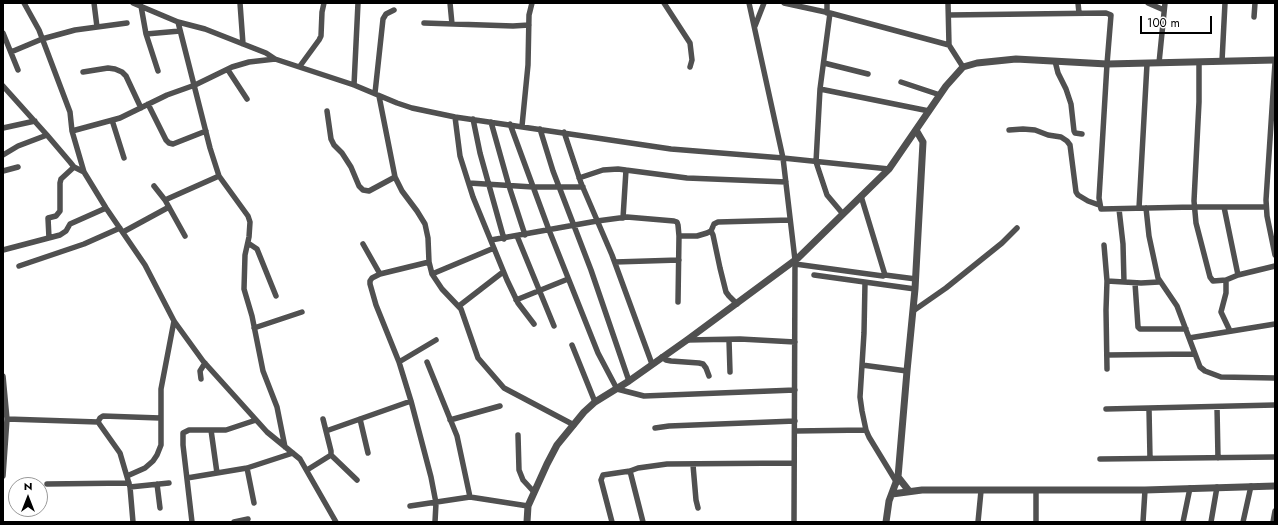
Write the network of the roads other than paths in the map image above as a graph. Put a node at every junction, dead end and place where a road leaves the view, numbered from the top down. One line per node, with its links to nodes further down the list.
1 (24, 3): 37 (street)
2 (94, 3): 33 (street)
3 (133, 3): 20 (street)
4 (240, 3): 38 (street)
5 (324, 3): 51 (street)
6 (358, 3): 61 (street)
7 (450, 3): 30 (street)
8 (532, 3): 31 (street)
9 (664, 3): 52 (street)
10 (749, 3): 32 (street)
11 (764, 3): 32 (street)
12 (784, 3): 23 (street)
13 (827, 3): 23 (street)
14 (948, 3): 25 (street)
15 (1078, 3): 24 (street)
16 (1148, 3): 22 (street)
17 (1165, 3): 22 (street)
18 (1224, 3): 45 (street)
19 (1255, 3): 26 (street)
20 (141, 6): 27 (street); 36 (street)
21 (394, 10): 64 (street)
22 (1164, 10): 47 (street)
23 (829, 13): 39 (street); 46 (street)
24 (1079, 13): 25 (street); 49 (street)
25 (949, 15): 39 (street)
26 (1254, 17)
27 (178, 22): 34 (street); 38 (street)
28 (127, 23): 33 (street)
29 (424, 23): 30 (street)
30 (452, 24): 31 (street)
31 (529, 26): 77 (street)
32 (755, 26): 89 (street)
33 (97, 27): 37 (street)
34 (180, 30): 36 (street); 60 (street)
35 (3, 33): 40 (street)
36 (146, 34): 56 (street)
37 (42, 39): 40 (street); 82 (street)
38 (243, 44): 41 (street)
39 (949, 45): 53 (street)
40 (11, 52): 54 (street)
41 (275, 59): 51 (street); 55 (street)
42 (1275, 60): 45 (street)
43 (1055, 61): 49 (street); 53 (street); 85 (street)
44 (1199, 62): 45 (street); 47 (street); 112 (street)
45 (1222, 62)
46 (824, 63): 58 (street); 63 (street)
47 (1159, 63): 50 (street)
48 (1275, 63): 114 (street)
49 (1107, 64): 50 (street); 110 (street)
50 (1147, 64): 116 (street)
51 (300, 66): 61 (street)
52 (690, 67)
53 (964, 67): 65 (street)
54 (18, 70)
55 (228, 70): 60 (street); 66 (street)
56 (158, 71)
57 (83, 72): 68 (street)
58 (868, 74)
59 (901, 82): 65 (street)
60 (195, 85): 67 (street); 83 (street)
61 (354, 85): 64 (street)
62 (3, 86): 74 (street)
63 (820, 89): 70 (street); 90 (street)
64 (377, 94): 71 (street); 98 (street)
65 (940, 95): 70 (street)
66 (247, 99)
67 (148, 104): 68 (street); 83 (street)
68 (141, 108): 73 (street)
69 (327, 111): 98 (street)
70 (929, 111): 80 (street)
71 (455, 117): 72 (street); 101 (street)
72 (473, 119): 75 (street); 102 (street)
73 (112, 120): 82 (street); 88 (street)
74 (35, 121): 78 (street); 86 (street)
75 (491, 122): 76 (street); 104 (street)
76 (510, 124): 77 (street); 106 (street)
77 (522, 126): 79 (street)
78 (3, 128)
79 (540, 128): 84 (street); 105 (street)
80 (916, 130): 93 (street); 156 (street)
81 (1009, 130): 110 (street)
82 (72, 131): 96 (street)
83 (206, 131): 97 (street)
84 (564, 132): 89 (street); 99 (street)
85 (1082, 134)
86 (47, 135): 87 (street); 92 (street)
87 (3, 155)
88 (124, 158)
89 (783, 158): 90 (street); 100 (street)
90 (816, 162): 93 (street); 119 (street)
91 (18, 167): 95 (street)
92 (74, 167): 96 (street); 134 (street)
93 (889, 169): 108 (street)
94 (626, 170): 99 (street); 100 (street); 122 (street)
95 (3, 172)
96 (84, 172): 115 (street)
97 (219, 176): 109 (street); 137 (street)
98 (395, 177): 144 (street)
99 (580, 178): 107 (street)
100 (786, 182): 123 (street)
101 (469, 183): 102 (street); 136 (street)
102 (489, 185): 104 (street); 135 (street)
103 (154, 186): 109 (street)
104 (509, 186): 106 (street); 130 (street)
105 (558, 186): 106 (street); 107 (street); 125 (street)
106 (534, 187): 128 (street)
107 (583, 187): 124 (street)
108 (861, 196): 119 (street); 152 (street)
109 (165, 200): 111 (street)
110 (1099, 206): 118 (street)
111 (169, 207): 127 (street); 131 (street)
112 (1194, 207): 113 (street); 117 (street); 157 (street)
113 (1224, 207): 114 (street); 153 (street)
114 (1266, 207): 120 (street)
115 (106, 208): 127 (street); 134 (street)
116 (1139, 208): 117 (street); 118 (street)
117 (1146, 208): 160 (street)
118 (1120, 209): 159 (street)
119 (844, 214): 146 (street)
120 (1267, 216): 121 (street); 142 (street)
121 (1275, 216)
122 (623, 218): 124 (street); 133 (street)
123 (790, 220): 129 (street); 146 (street)
124 (597, 221): 125 (street); 145 (street)
125 (574, 226): 128 (street); 200 (street)
126 (1017, 228): 170 (street)
127 (122, 230): 147 (street); 172 (street)
128 (549, 230): 130 (street); 155 (street)
129 (711, 231): 133 (street); 168 (street)
130 (525, 235): 132 (street)
131 (185, 236)
132 (517, 236): 135 (street); 164 (street)
133 (679, 236): 143 (street)
134 (49, 238): 141 (street)
135 (504, 239): 136 (street)
136 (491, 240): 140 (street)
137 (248, 242): 165 (street); 176 (street)
138 (363, 244): 150 (street)
139 (1104, 245): 158 (street)
140 (494, 248): 149 (street); 151 (street)
141 (3, 250)
142 (1275, 255)
143 (679, 260): 145 (street); 167 (street)
144 (429, 262): 150 (street); 151 (street)
145 (615, 262): 191 (street)
146 (795, 262): 152 (street); 168 (street); 183 (street)
147 (19, 266)
148 (1275, 266): 153 (street)
149 (503, 272): 166 (street); 169 (street)
150 (380, 274): 188 (street)
151 (432, 274): 169 (street)
152 (885, 275): 156 (street)
153 (1238, 275): 157 (street)
154 (814, 276): 161 (street)
155 (568, 279): 164 (street); 201 (street)
156 (916, 279): 163 (street)
157 (1226, 280): 178 (street)
158 (1107, 281): 159 (street); 186 (street)
159 (1124, 282): 162 (street)
160 (1159, 282): 162 (street); 177 (street)
161 (865, 283): 163 (street); 192 (street)
162 (1135, 283): 177 (street)
163 (915, 289): 170 (street)
164 (539, 290): 166 (street); 175 (street)
165 (276, 296)
166 (516, 300): 173 (street)
167 (678, 302)
168 (737, 304): 181 (street)
169 (459, 306): 218 (street)
170 (913, 311): 194 (street)
171 (302, 312): 176 (street)
172 (174, 321): 190 (street); 210 (street)
173 (534, 324)
174 (1275, 324): 178 (street)
175 (554, 326)
176 (254, 328): 225 (street)
177 (1186, 329): 179 (street)
178 (1230, 331): 179 (street)
179 (1189, 338): 185 (street)
180 (436, 340): 188 (street)
181 (687, 340): 182 (street); 187 (street)
182 (729, 340): 183 (street); 195 (street)
183 (795, 342): 202 (street)
184 (572, 345): 204 (street)
185 (1194, 354): 186 (street); 198 (street)
186 (1107, 355): 193 (street)
187 (662, 357): 191 (street); 197 (street)
188 (399, 362): 203 (street)
189 (427, 362): 215 (street)
190 (205, 363): 199 (street); 214 (street)
191 (652, 364): 200 (street)
192 (862, 365): 194 (street); 221 (street)
193 (1107, 369)
194 (907, 371): 243 (street)
195 (730, 372)
196 (3, 376): 211 (street)
197 (709, 376)
198 (1275, 378)
199 (201, 379)
200 (629, 381): 201 (street)
201 (617, 389): 202 (street); 204 (street)
202 (795, 390): 216 (street)
203 (411, 401): 213 (street); 259 (street)
204 (595, 402): 218 (street)
205 (1275, 405): 207 (street)
206 (500, 406): 215 (street)
207 (1217, 407): 209 (street); 231 (street)
208 (1106, 409): 209 (street)
209 (1149, 409): 230 (street)
210 (160, 418): 217 (street); 240 (street)
211 (7, 419): 217 (street); 239 (street)
212 (323, 419): 222 (street)
213 (360, 419): 222 (street); 227 (street)
214 (256, 420): 220 (street); 225 (street)
215 (450, 420): 258 (street)
216 (795, 421): 219 (street); 223 (street)
217 (98, 422): 240 (street)
218 (574, 425): 256 (street)
219 (655, 428)
220 (211, 430): 238 (street); 241 (street)
221 (866, 430): 223 (street); 243 (street)
222 (326, 431): 228 (street)
223 (795, 431): 233 (street)
224 (518, 435): 256 (street)
225 (285, 447): 226 (street)
226 (293, 453): 235 (street); 236 (street)
227 (368, 453)
228 (331, 455): 236 (street); 242 (street)
229 (1275, 457): 231 (street)
230 (1150, 458): 231 (street); 232 (street)
231 (1218, 458)
232 (1100, 459)
233 (794, 463): 234 (street); 275 (street)
234 (693, 465): 237 (street); 264 (street)
235 (247, 468): 238 (street); 260 (street)
236 (307, 470): 270 (street)
237 (630, 471): 273 (street); 274 (street)
238 (217, 473): 241 (street)
239 (3, 476)
240 (127, 476): 247 (street)
241 (187, 478): 268 (street)
242 (356, 480)
243 (897, 480): 253 (street); 257 (street)
244 (169, 483): 246 (street)
245 (48, 484): 247 (street)
246 (156, 484): 247 (street); 263 (street)
247 (130, 485): 267 (street)
248 (1251, 486): 249 (street); 250 (street); 282 (street)
249 (1275, 486)
250 (1217, 487): 251 (street); 281 (street)
251 (1190, 488): 252 (street); 280 (street)
252 (1145, 490): 255 (street); 279 (street)
253 (909, 491): 254 (street); 257 (street)
254 (981, 491): 255 (street); 277 (street)
255 (1036, 491): 278 (street)
256 (534, 492): 262 (street)
257 (892, 494): 276 (street)
258 (470, 497): 259 (street); 262 (street)
259 (436, 503): 261 (street); 271 (street)
260 (254, 504)
261 (410, 506)
262 (528, 506): 272 (street)
263 (160, 508)
264 (698, 508)
265 (1275, 511): 283 (street)
266 (248, 519): 269 (street)
267 (133, 522)
268 (192, 522)
269 (234, 522)
270 (336, 522)
271 (435, 522)
272 (527, 522)
273 (612, 522)
274 (644, 522)
275 (794, 522)
276 (886, 522)
277 (978, 522)
278 (1036, 522)
279 (1143, 522)
280 (1183, 522)
281 (1211, 522)
282 (1243, 522)
283 (1273, 522)

